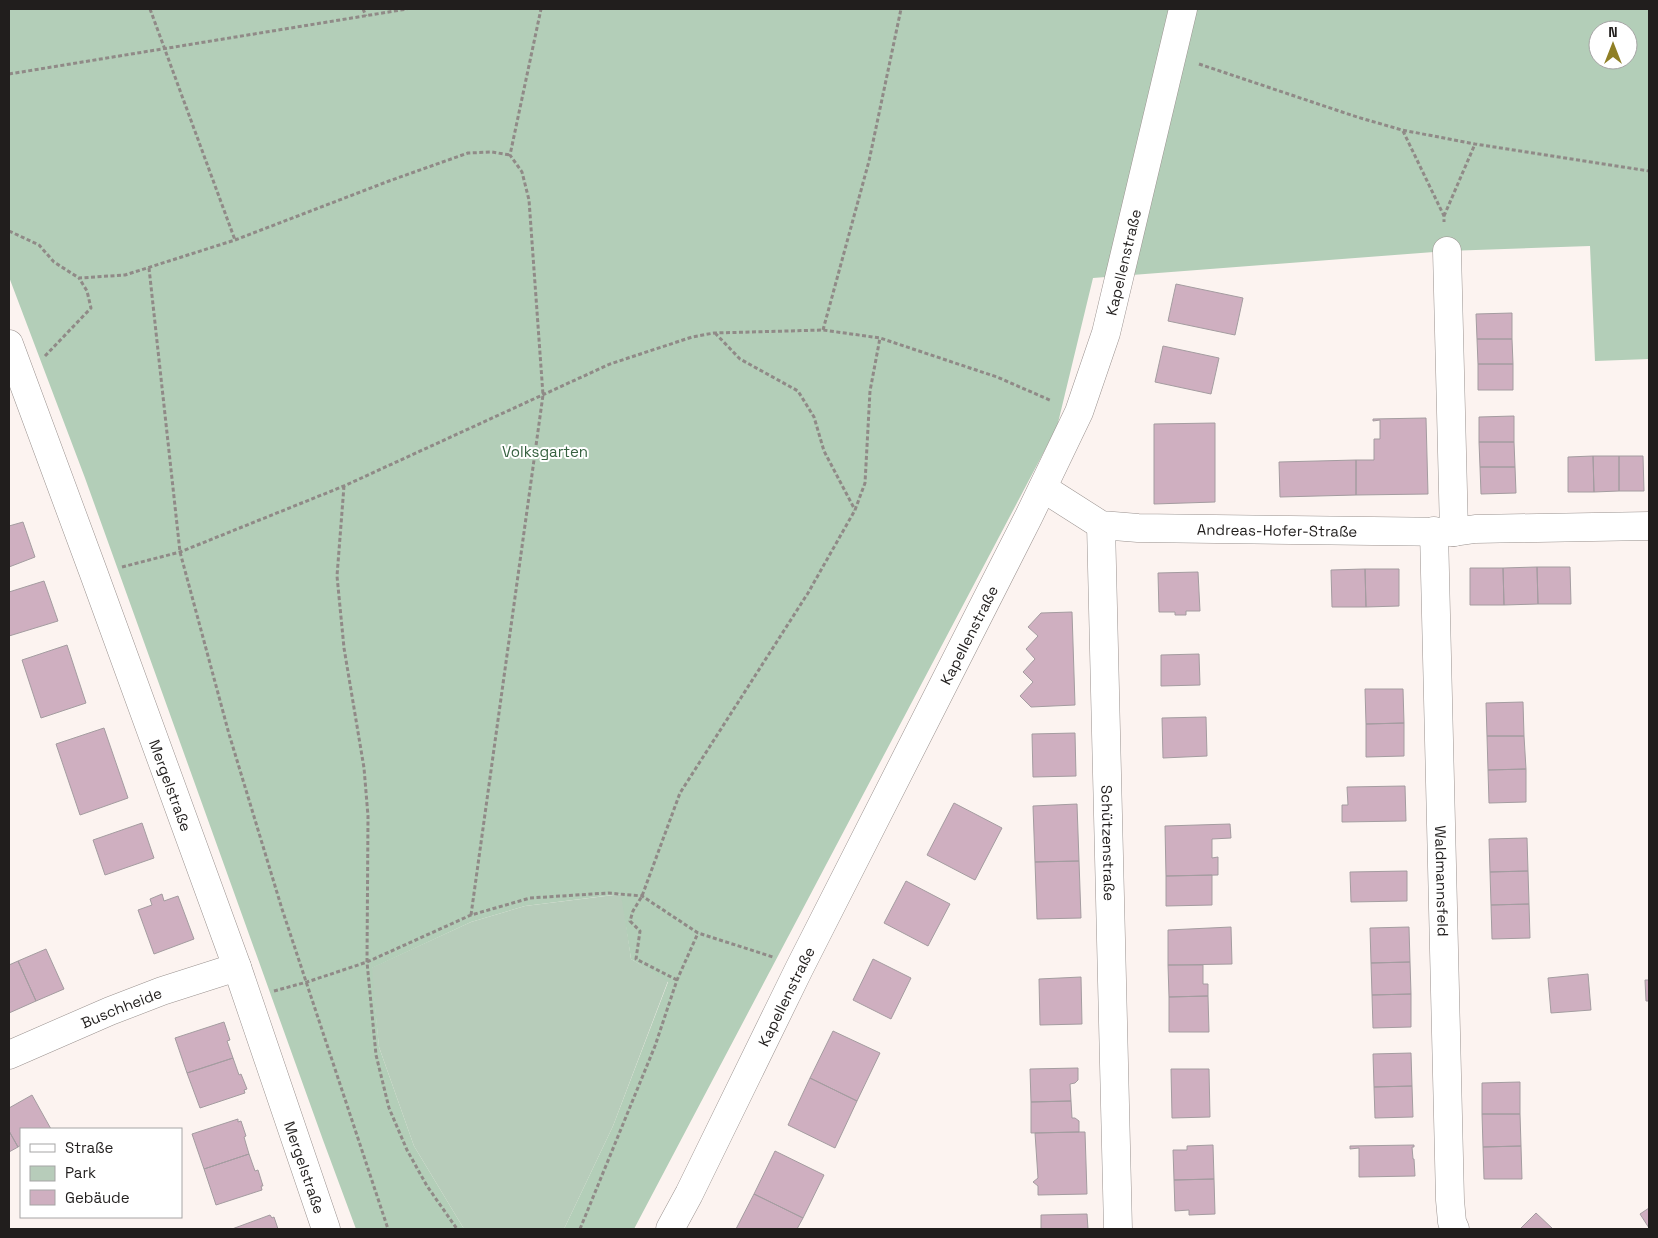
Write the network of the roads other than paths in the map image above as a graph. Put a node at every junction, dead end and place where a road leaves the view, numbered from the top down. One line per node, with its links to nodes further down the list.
1 (1183, 9): 4 (street, Kapellenstraße)
2 (1447, 251): 7 (street)
3 (9, 344): 8 (street, Mergelstraße)
4 (1043, 488): 5 (street); 11 (street, Kapellenstraße)
5 (1101, 525): 7 (street, Andreas-Hofer-Straße); 12 (street, Schützenstraße)
6 (1649, 526): 7 (street, Andreas-Hofer-Straße)
7 (1444, 531): 13 (street, Waldmannsfeld)
8 (237, 967): 9 (street, Buschheide); 10 (street, Mergelstraße)
9 (9, 1055)
10 (326, 1229)
11 (670, 1229)
12 (1118, 1229)
13 (1455, 1229)

